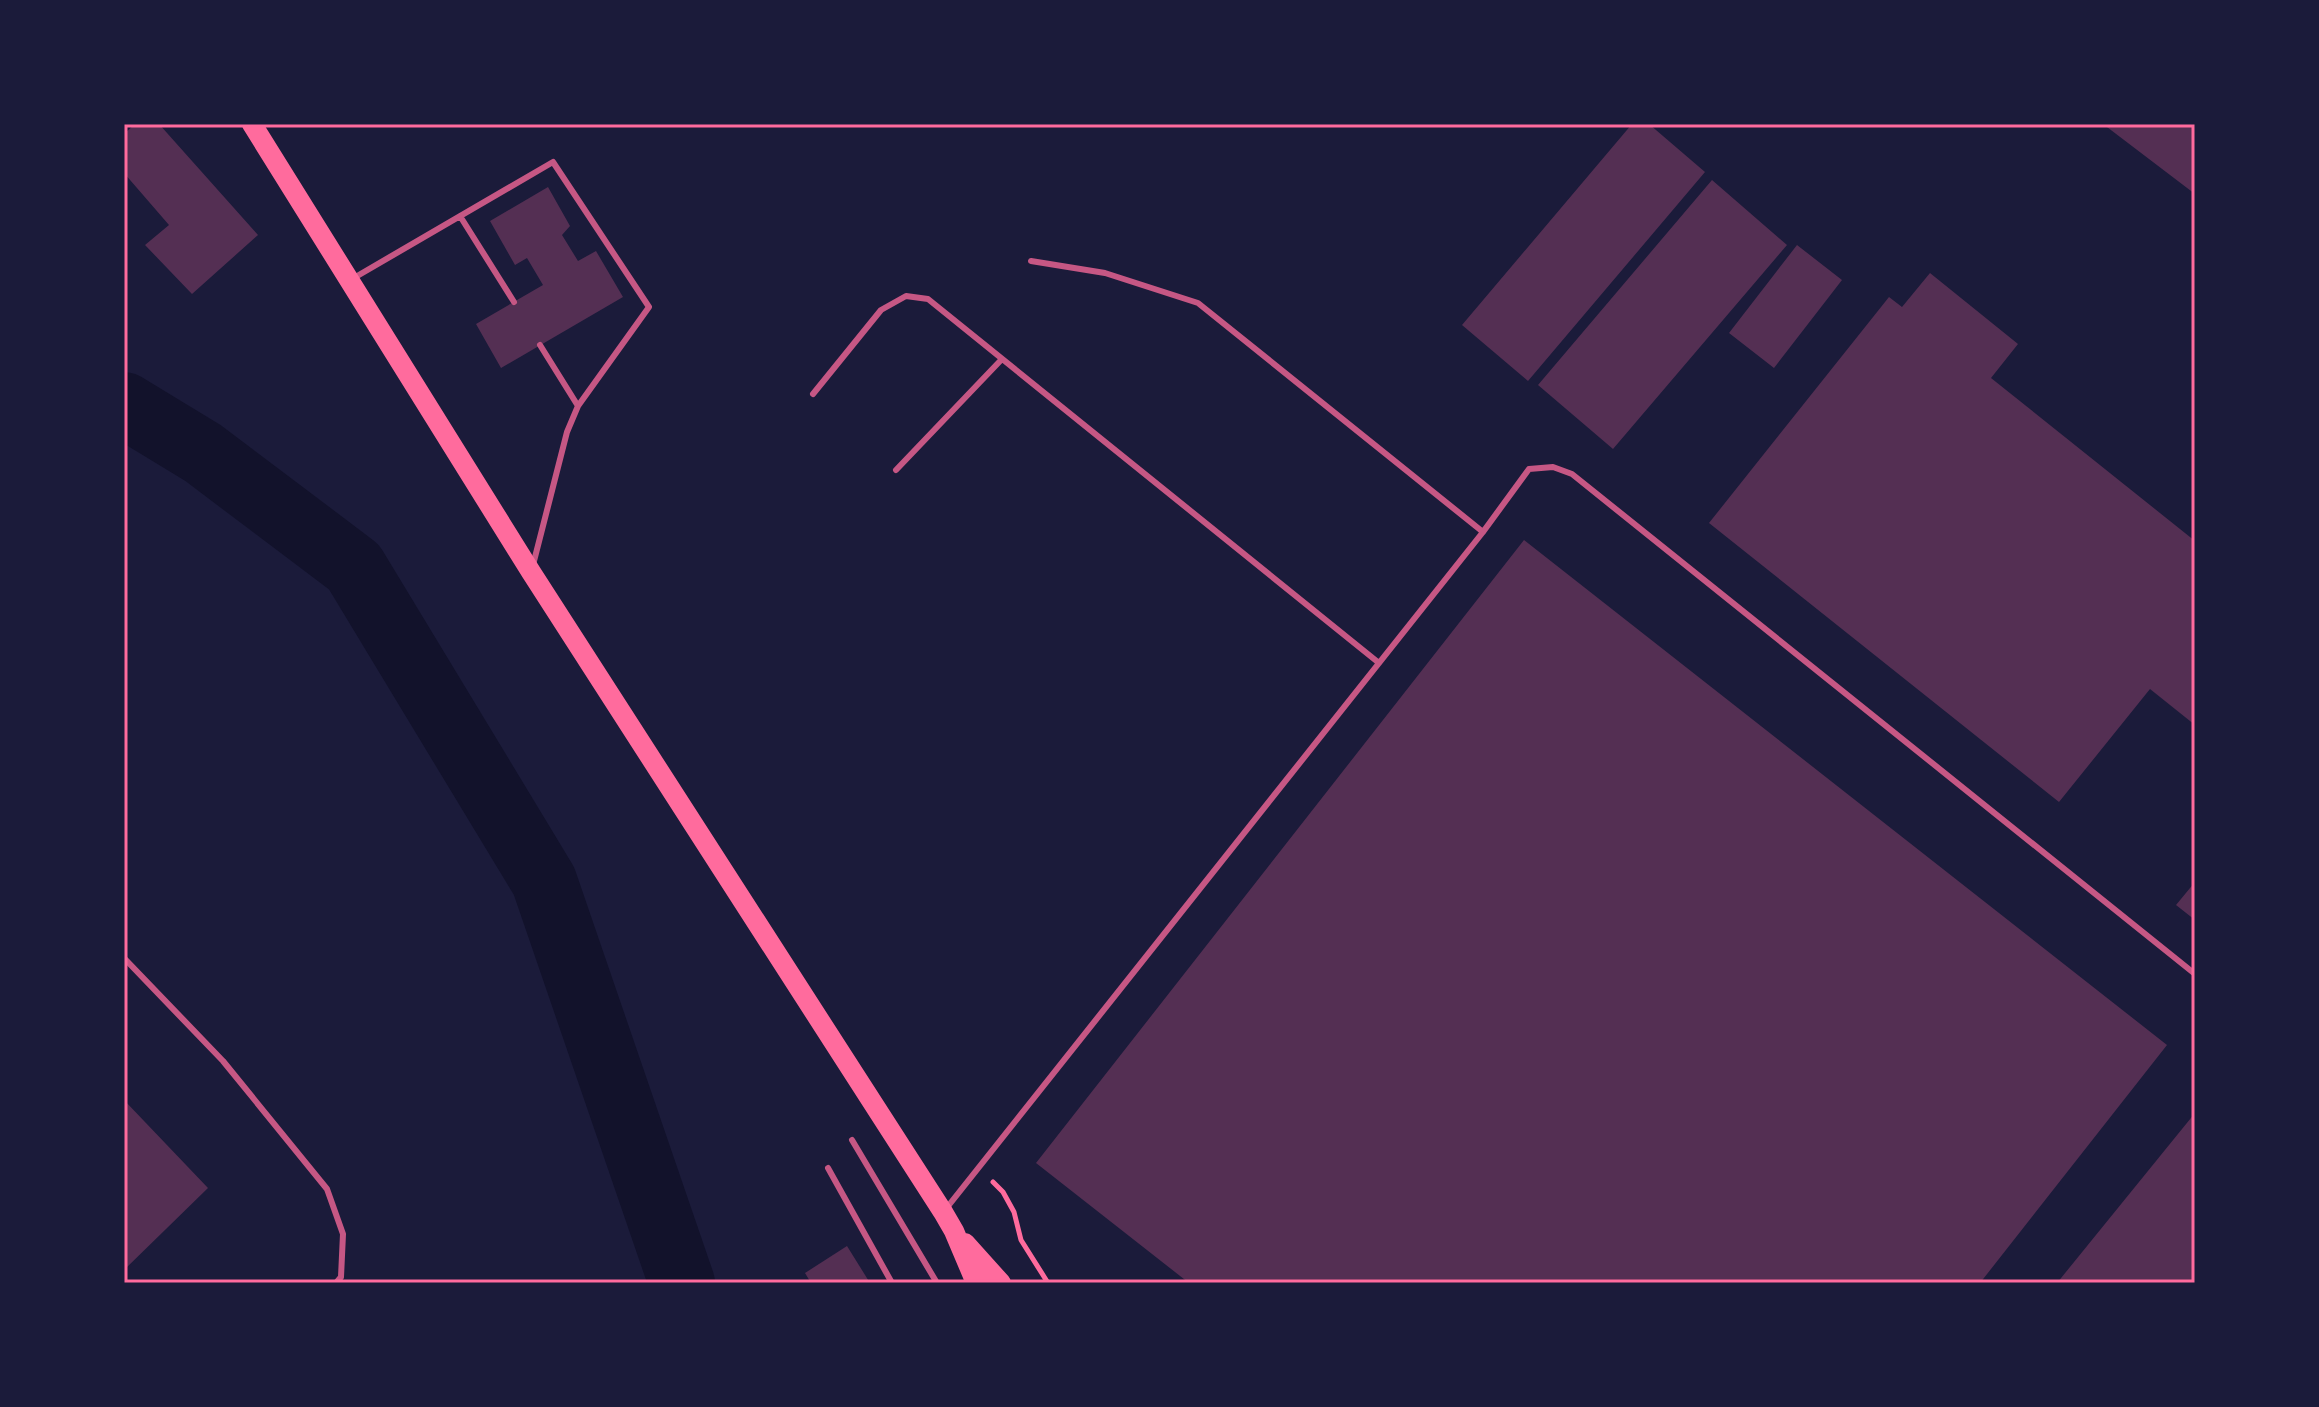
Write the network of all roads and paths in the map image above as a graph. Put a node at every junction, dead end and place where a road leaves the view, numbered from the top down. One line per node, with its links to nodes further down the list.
1 (252, 124): 4 (main road)
2 (460, 216): 4 (lane); 5 (lane); 9 (lane)
3 (1031, 261): 11 (lane)
4 (348, 281): 12 (main road)
5 (514, 302)
6 (540, 345): 9 (lane)
7 (1002, 359): 8 (lane); 10 (lane); 13 (lane)
8 (813, 394)
9 (578, 406): 12 (lane)
10 (896, 470)
11 (1483, 532): 13 (lane); 15 (lane)
12 (531, 572): 19 (main road)
13 (1379, 663): 17 (lane)
14 (124, 958): 21 (lane)
15 (2195, 974)
16 (852, 1140): 23 (lane)
17 (979, 1167): 19 (lane); 26 (path)
18 (828, 1168): 22 (lane)
19 (943, 1212): 20 (main road)
20 (954, 1231): 24 (main road); 25 (main road)
21 (336, 1283)
22 (892, 1283)
23 (937, 1283)
24 (976, 1283)
25 (1001, 1283)
26 (1048, 1283)

